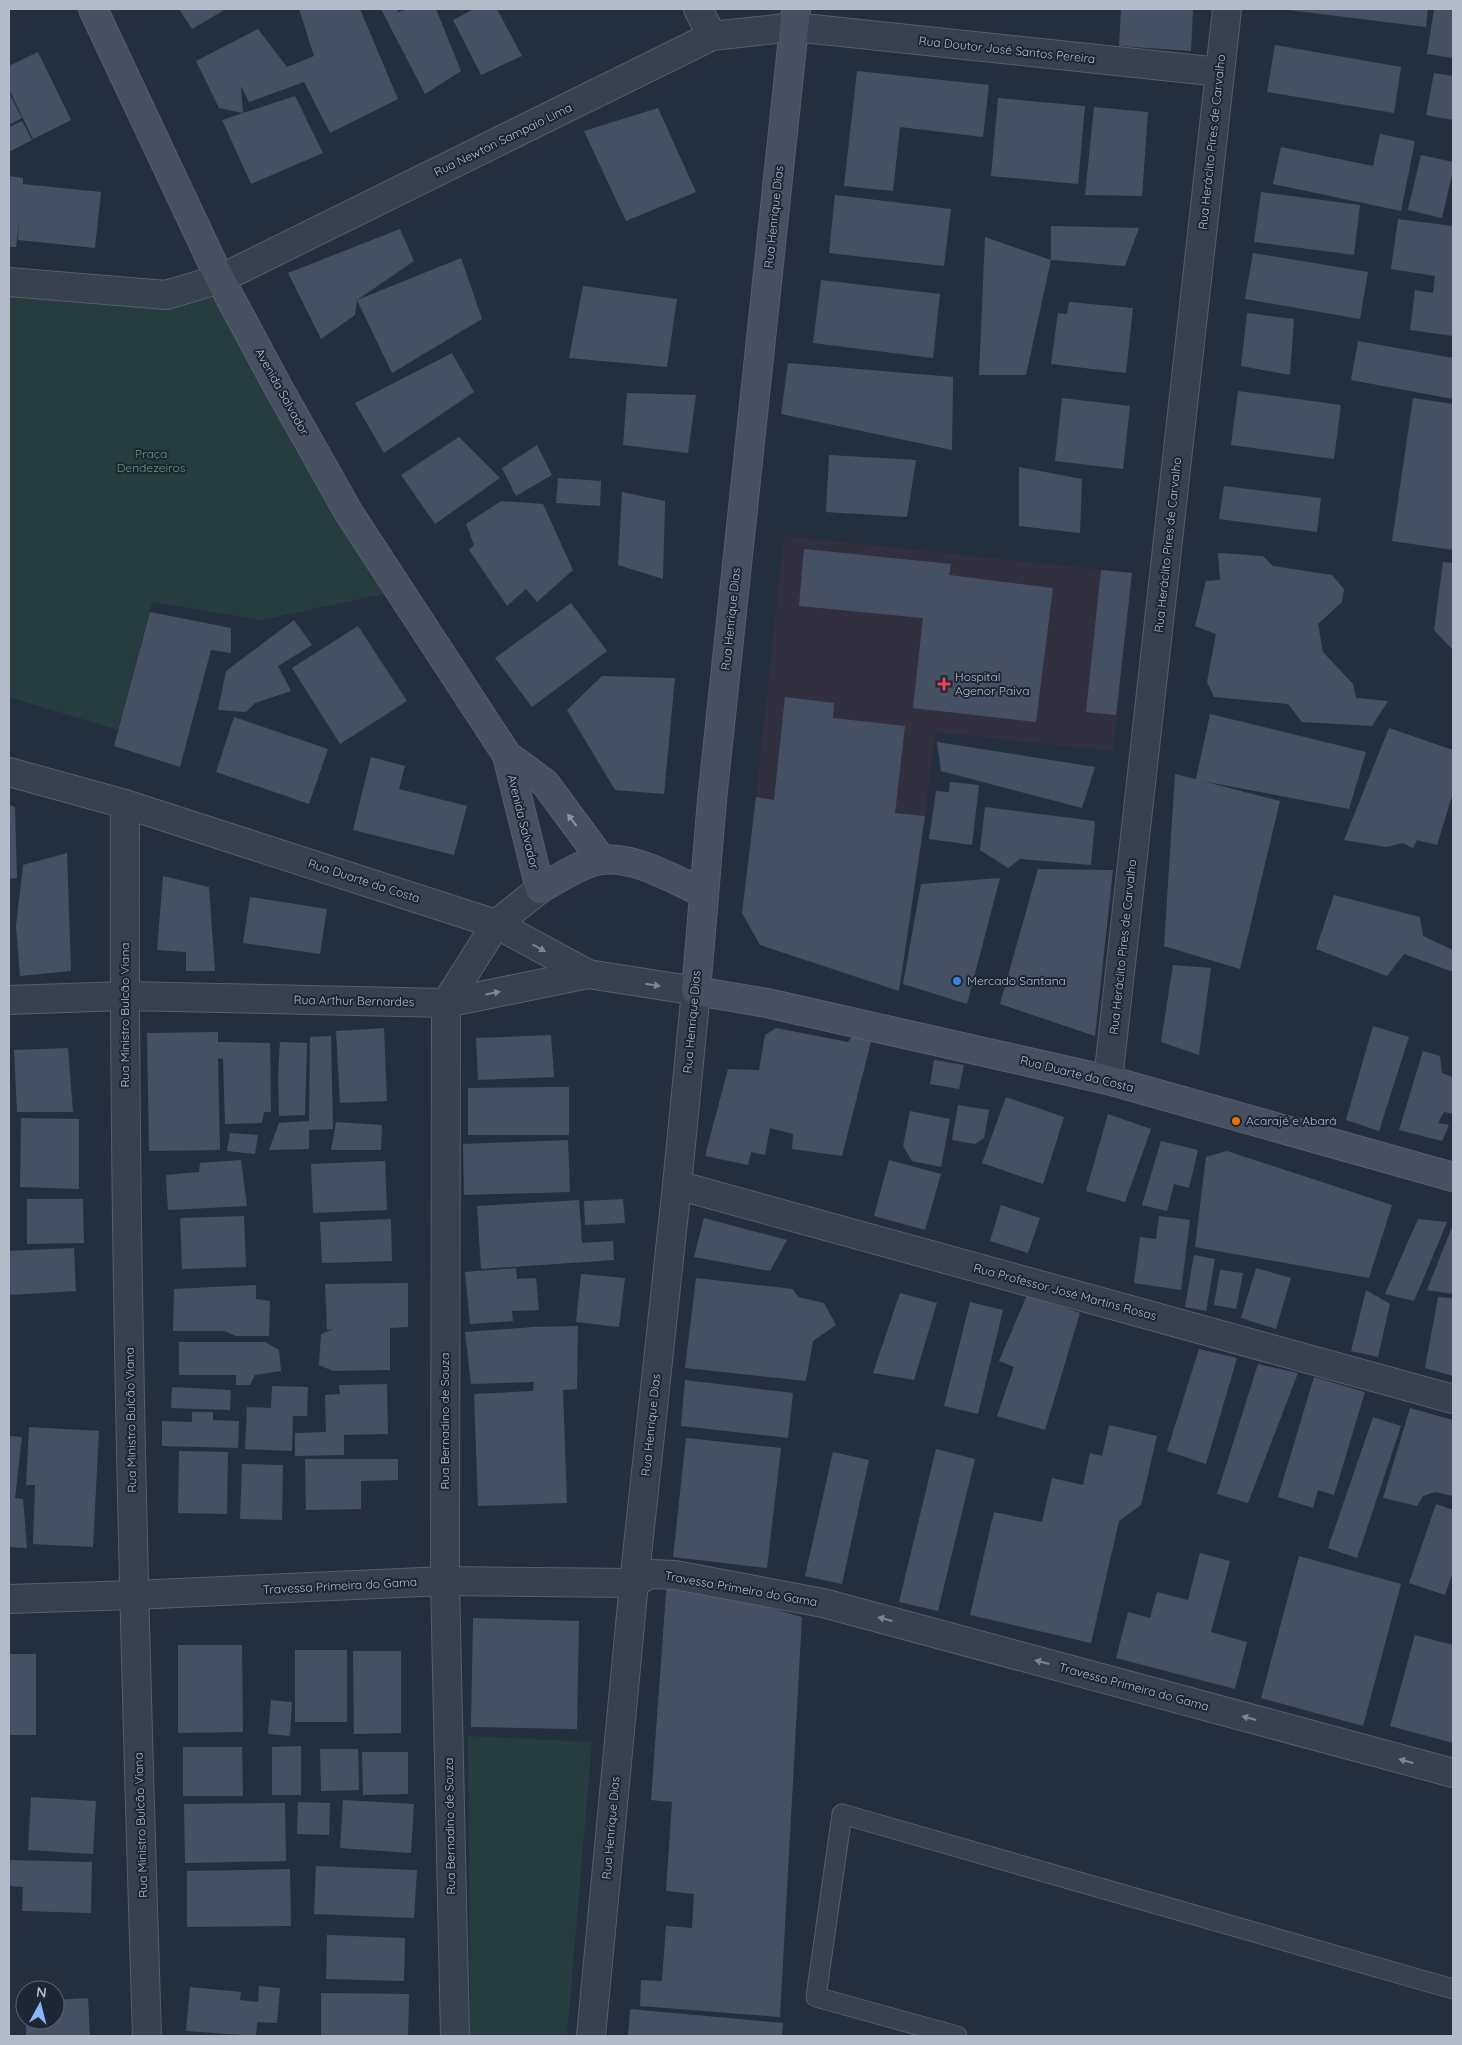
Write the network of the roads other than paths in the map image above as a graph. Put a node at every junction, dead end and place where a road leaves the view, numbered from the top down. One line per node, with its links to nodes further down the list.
1 (93, 9): 7 (street, Avenida Salvador)
2 (698, 9): 5 (street)
3 (1227, 9): 6 (street, Rua Heráclito Pires de Carvalho)
4 (795, 18): 5 (street, Rua Newton Sampaio Lima); 6 (street, Rua Doutor José Santos Pereira); 14 (street, Rua Henrique Dias)
5 (712, 36): 7 (street, Rua Newton Sampaio Lima)
6 (1220, 72): 21 (street, Rua Heráclito Pires de Carvalho)
7 (220, 279): 8 (street); 9 (street, Avenida Salvador)
8 (9, 282)
9 (507, 755): 12 (street, Avenida Salvador, one-way to 9); 13 (street, Avenida Salvador)
10 (9, 772): 11 (street, Rua Duarte da Costa)
11 (125, 804): 15 (street, Rua Duarte da Costa); 18 (street, Rua Ministro Bulcão Viana)
12 (601, 860): 13 (street); 14 (street)
13 (540, 889): 15 (street)
14 (704, 893): 17 (street, Rua Henrique Dias)
15 (496, 924): 16 (street, one-way to 16); 20 (street)
16 (588, 974): 17 (street, Rua Arthur Bernardes, one-way to 17); 20 (street, Rua Arthur Bernardes, one-way to 16)
17 (696, 991): 21 (street, Rua Duarte da Costa); 23 (street, Rua Henrique Dias)
18 (124, 996): 19 (street, Rua Arthur Bernardes); 20 (street, Rua Arthur Bernardes); 27 (street, Rua Ministro Bulcão Viana)
19 (9, 1000)
20 (446, 1003): 25 (street, Rua Bernadino de Souza)
21 (1108, 1080): 22 (street, Rua Duarte da Costa)
22 (1453, 1178)
23 (677, 1184): 24 (street, Rua Professor José Martins Rosas); 26 (street, Rua Henrique Dias)
24 (1453, 1399)
25 (445, 1582): 26 (street, Travessa Primeira do Gama); 27 (street, Travessa Primeira do Gama); 32 (street, Rua Bernadino de Souza)
26 (634, 1583): 29 (street, Travessa Primeira do Gama, one-way to 26); 33 (street, Rua Henrique Dias)
27 (133, 1595): 28 (street, Travessa Primeira do Gama); 31 (street, Rua Ministro Bulcão Viana)
28 (9, 1599)
29 (1453, 1774)
30 (1453, 1989): 34 (lane)
31 (147, 2036)
32 (455, 2036)
33 (591, 2036)
34 (957, 2036)

